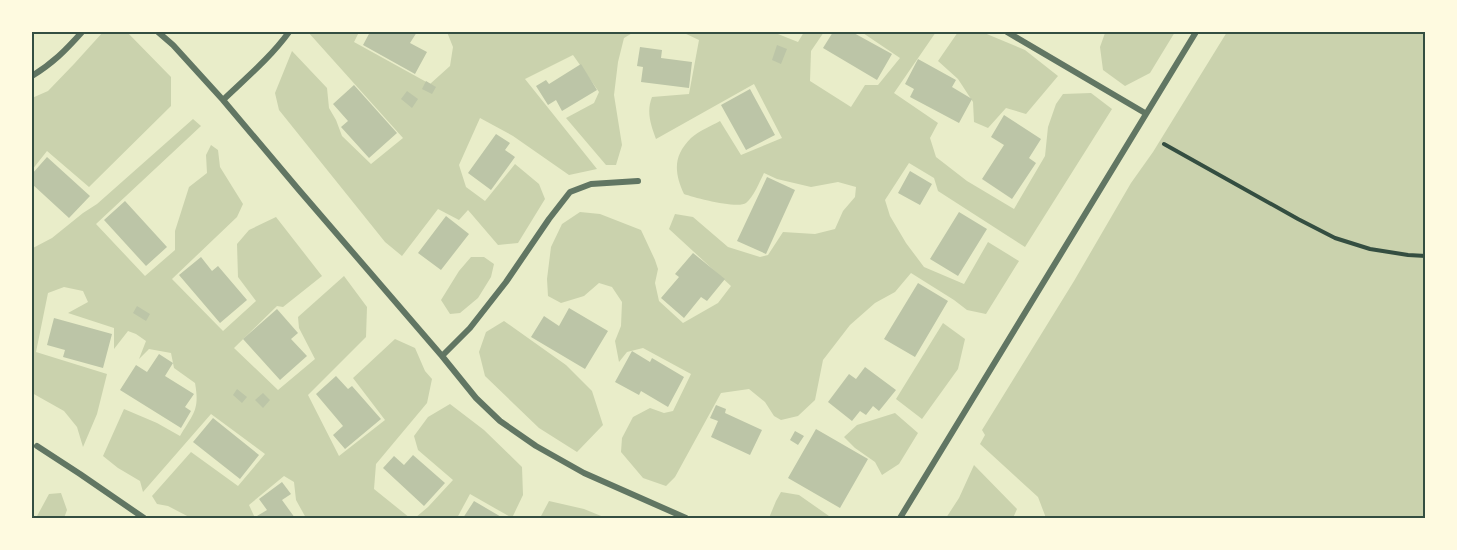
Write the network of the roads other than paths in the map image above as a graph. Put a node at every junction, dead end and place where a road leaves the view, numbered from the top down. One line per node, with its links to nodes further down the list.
1 (82, 32): 6 (street)
2 (158, 32): 7 (street)
3 (289, 32): 7 (street)
4 (1007, 32): 8 (street)
5 (1196, 32): 8 (street)
6 (32, 76)
7 (223, 100): 10 (street)
8 (1145, 113): 14 (street)
9 (638, 181): 10 (street)
10 (442, 356): 13 (street)
11 (37, 446): 12 (street)
12 (144, 519)
13 (686, 519)
14 (900, 519)

